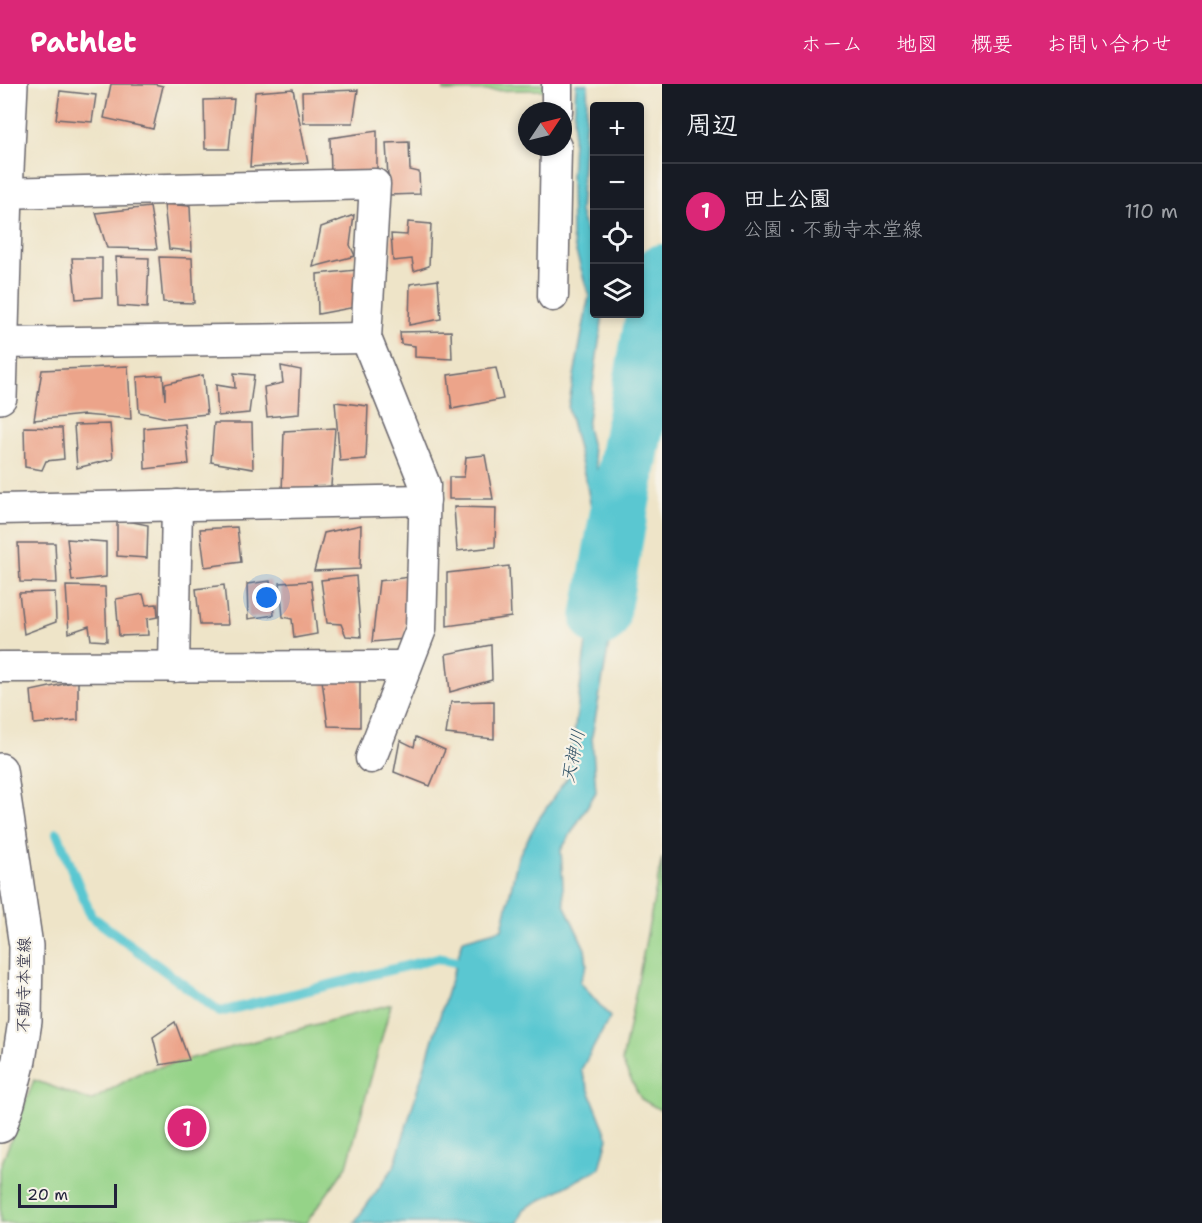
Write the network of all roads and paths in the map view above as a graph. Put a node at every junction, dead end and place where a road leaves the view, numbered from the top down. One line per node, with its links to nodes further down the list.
1 (11, 84): 5 (main road)
2 (557, 84): 3 (street)
3 (557, 102)
4 (556, 156): 6 (street)
5 (3, 192): 7 (main road); 8 (street)
6 (553, 296)
7 (1, 322): 8 (street); 9 (main road)
8 (366, 338): 10 (street)
9 (0, 397)
10 (425, 500): 11 (street); 13 (street)
11 (177, 505): 12 (street); 15 (street)
12 (0, 509)
13 (406, 666): 15 (street); 16 (street)
14 (0, 667): 15 (street)
15 (174, 667)
16 (371, 758)
17 (0, 770): 18 (main road, 不動寺本堂線)
18 (0, 1126)

